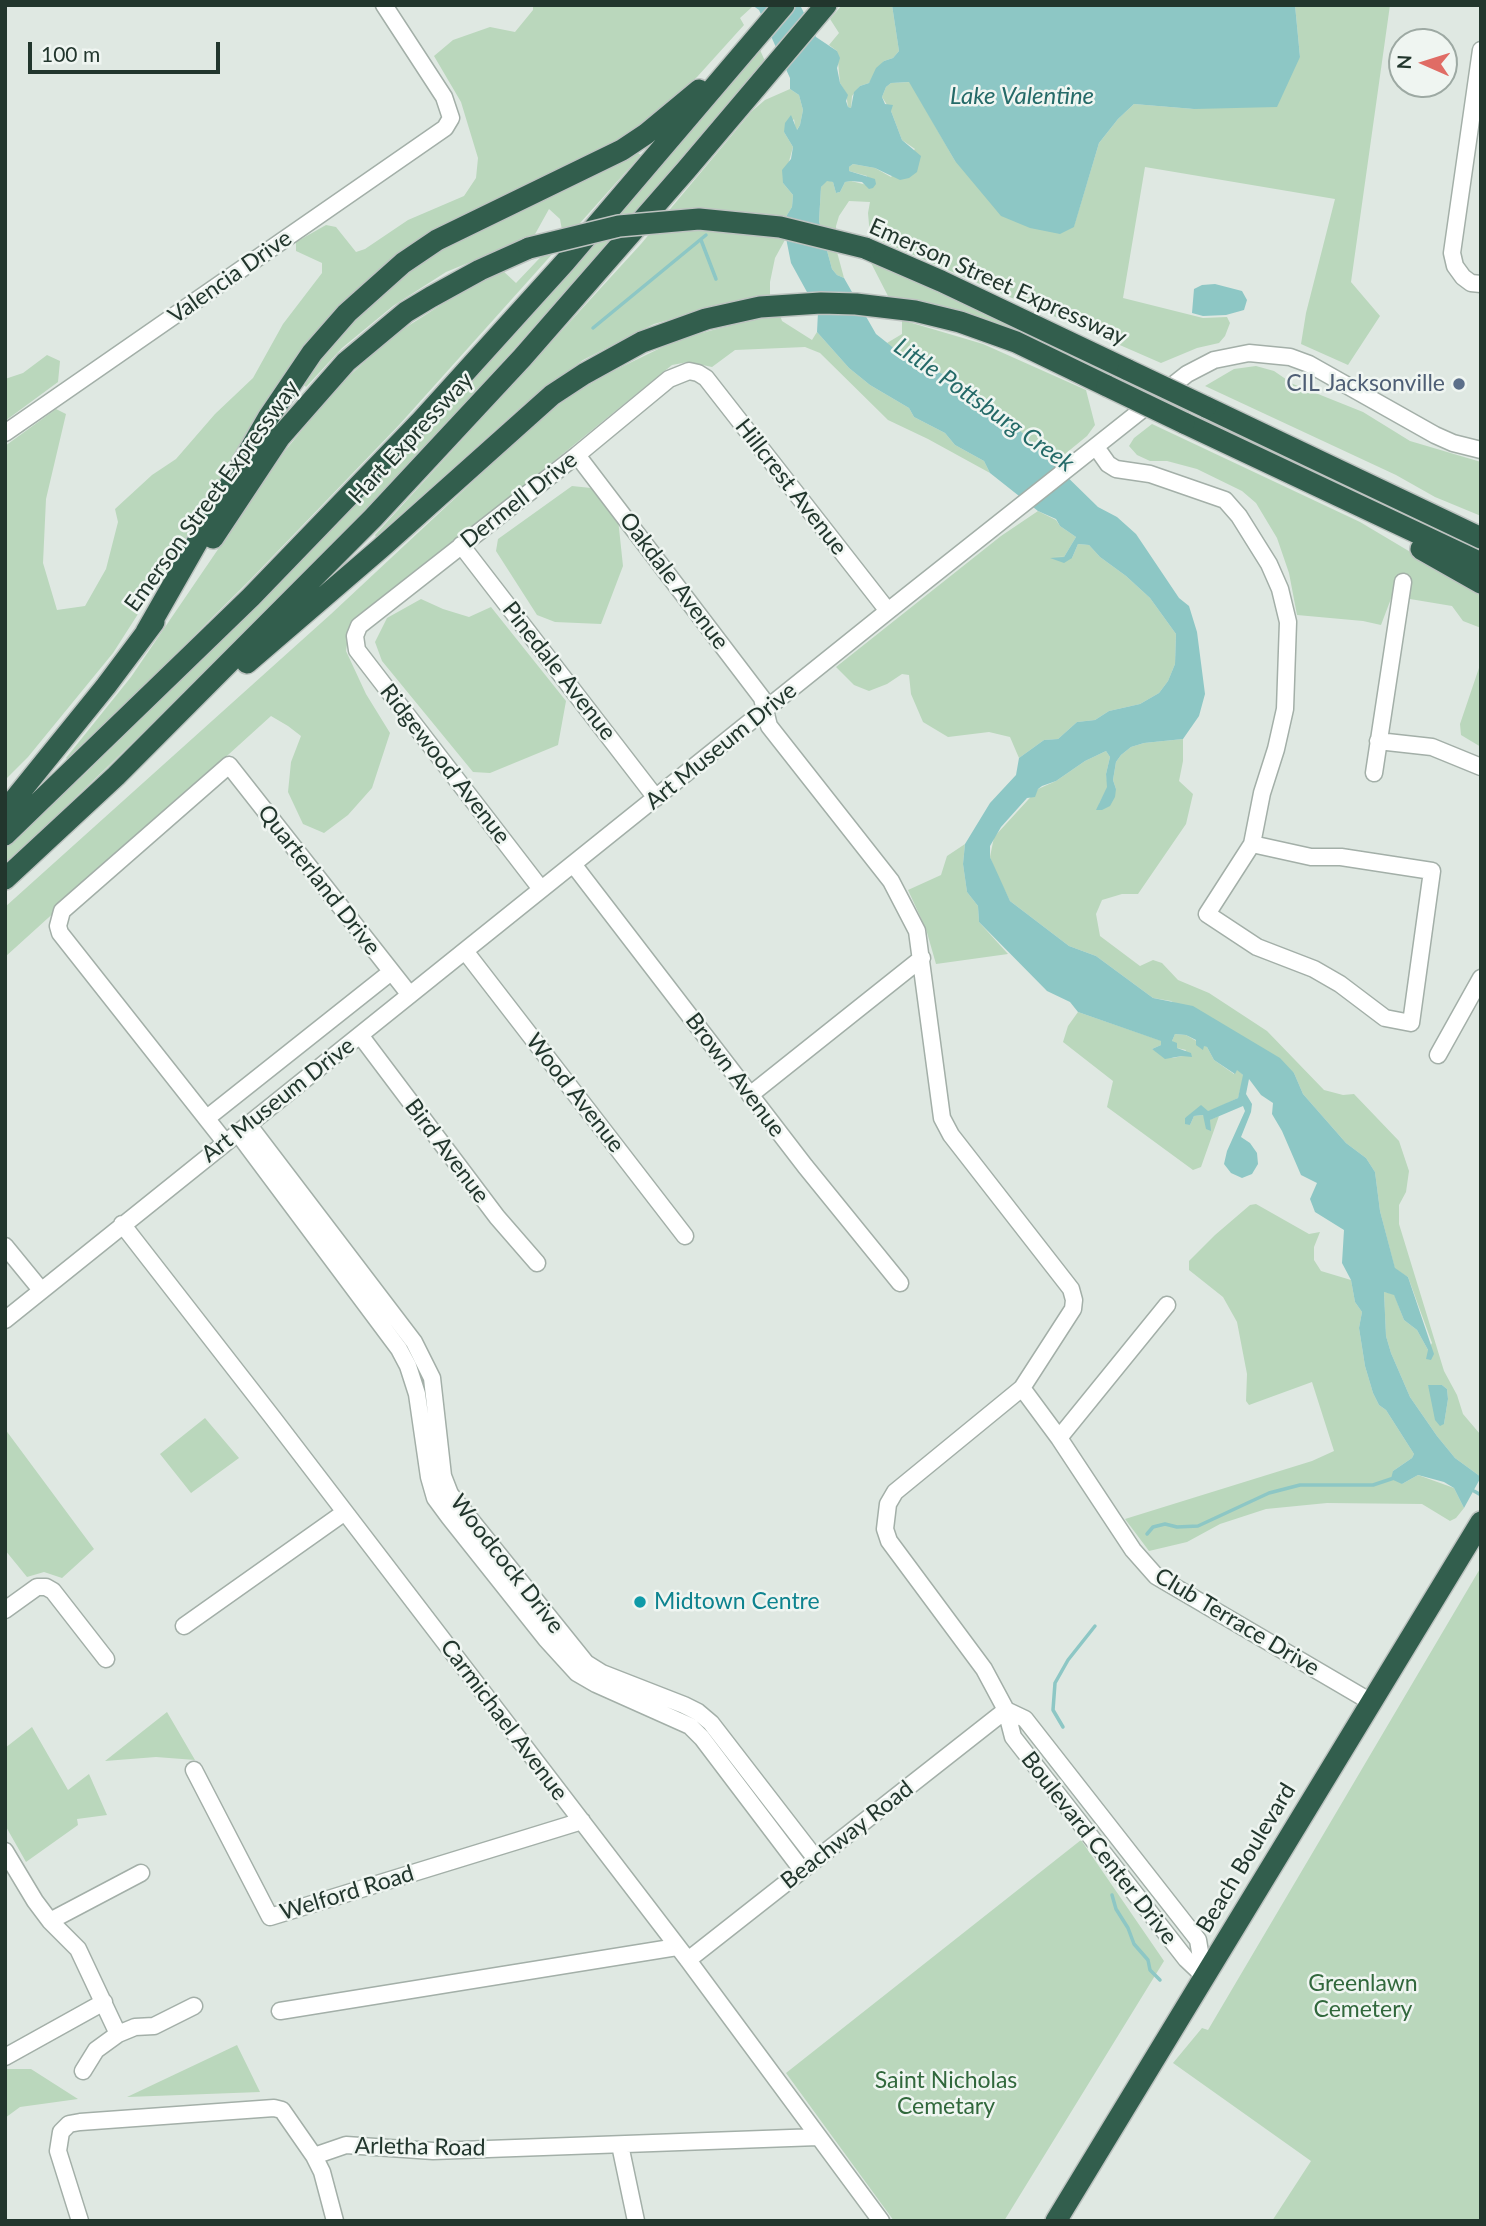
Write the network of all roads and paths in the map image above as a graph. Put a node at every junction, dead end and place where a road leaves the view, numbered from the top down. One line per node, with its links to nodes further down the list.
1 (384, 5): 8 (street, Valencia Drive)
2 (784, 5): 4 (highway, Hart Expressway)
3 (822, 10): 28 (highway, Hart Expressway)
4 (758, 37): 21 (highway); 32 (highway, Hart Expressway)
5 (1481, 50): 6 (street)
6 (1481, 284)
7 (689, 371): 11 (street, Dermell Drive); 20 (street, Hillcrest Avenue)
8 (5, 433)
9 (1096, 447): 10 (street, Art Museum Drive); 20 (street, Art Museum Drive); 33 (street)
10 (1481, 450)
11 (577, 455): 16 (street, Dermell Drive); 23 (street, Oakdale Avenue)
12 (1352, 478): 14 (highway); 15 (highway, Emerson Street Expressway); 21 (highway, Emerson Street Expressway, bridge)
13 (1342, 499): 17 (highway, Emerson Street Expressway); 19 (highway); 28 (highway, Emerson Street Expressway, bridge)
14 (1481, 523)
15 (1481, 538)
16 (461, 545): 22 (street, Dermell Drive); 30 (street, Pinedale Avenue)
17 (1481, 563)
18 (1403, 582): 25 (street)
19 (1481, 583)
20 (888, 611): 23 (street, Art Museum Drive)
21 (146, 632): 24 (highway, Emerson Street Expressway)
22 (355, 636): 36 (street, Ridgewood Avenue)
23 (765, 710): 30 (street, Art Museum Drive); 38 (street, Boulevard Center Drive)
24 (81, 715): 29 (highway); 31 (highway, Emerson Street Expressway)
25 (1378, 741): 26 (street); 27 (street)
26 (1481, 767)
27 (1374, 773)
28 (116, 776): 35 (highway, Hart Expressway)
29 (5, 795)
30 (656, 798): 34 (street, Art Museum Drive)
31 (5, 811)
32 (5, 835)
33 (1252, 844): 33 (street)
34 (572, 864): 36 (street, Art Museum Drive); 44 (street, Brown Avenue)
35 (5, 879)
36 (541, 889): 37 (street, Art Museum Drive)
37 (465, 951): 41 (street, Art Museum Drive); 48 (street, Wood Avenue)
38 (922, 958): 44 (street); 55 (street, Boulevard Center Drive)
39 (391, 972): 41 (street, Quarterland Drive); 45 (street); 45 (street, Quarterland Drive)
40 (1481, 978): 43 (street)
41 (410, 995): 42 (street, Art Museum Drive)
42 (360, 1035): 46 (street, Art Museum Drive); 50 (street, Bird Avenue)
43 (1438, 1055)
44 (750, 1095): 51 (street, Brown Avenue)
45 (207, 1118): 46 (street)
46 (237, 1133): 47 (street, Art Museum Drive); 67 (street, Woodcock Drive); 68 (street, Woodcock Drive)
47 (122, 1224): 52 (street, Art Museum Drive); 57 (street, Carmichael Avenue)
48 (685, 1236)
49 (5, 1246): 52 (street)
50 (537, 1263)
51 (900, 1283)
52 (41, 1290): 54 (street, Art Museum Drive)
53 (1167, 1305): 56 (street)
54 (5, 1320)
55 (1022, 1388): 56 (street, Club Terrace Drive); 63 (street, Boulevard Center Drive)
56 (1059, 1438): 62 (street, Club Terrace Drive)
57 (345, 1512): 60 (street); 65 (street, Carmichael Avenue)
58 (1480, 1522): 62 (highway, Beach Boulevard)
59 (5, 1610): 61 (street)
60 (184, 1626)
61 (106, 1659)
62 (1371, 1702): 73 (highway, Beach Boulevard)
63 (1006, 1710): 67 (street, Beachway Road); 73 (street, Boulevard Center Drive)
64 (194, 1770): 65 (street, Welford Road)
65 (582, 1821): 71 (street, Carmichael Avenue)
66 (5, 1851): 70 (street)
67 (816, 1859): 68 (street, Beachway Road)
68 (802, 1870): 72 (street, Beachway Road)
69 (141, 1873): 70 (street)
70 (50, 1921): 74 (street)
71 (677, 1947): 72 (street, Carmichael Avenue); 76 (street)
72 (688, 1961): 80 (street, Carmichael Avenue)
73 (1204, 1976): 87 (highway, Beach Boulevard)
74 (104, 2001): 77 (street); 78 (street)
75 (194, 2006): 77 (street)
76 (281, 2011)
77 (118, 2034): 79 (street)
78 (5, 2057)
79 (83, 2070)
80 (818, 2137): 81 (street, Arletha Road); 86 (street, Carmichael Avenue)
81 (620, 2145): 82 (street, Arletha Road); 85 (street)
82 (314, 2156): 83 (street); 84 (street)
83 (80, 2221)
84 (335, 2221)
85 (636, 2221)
86 (881, 2221)
87 (1056, 2221)

